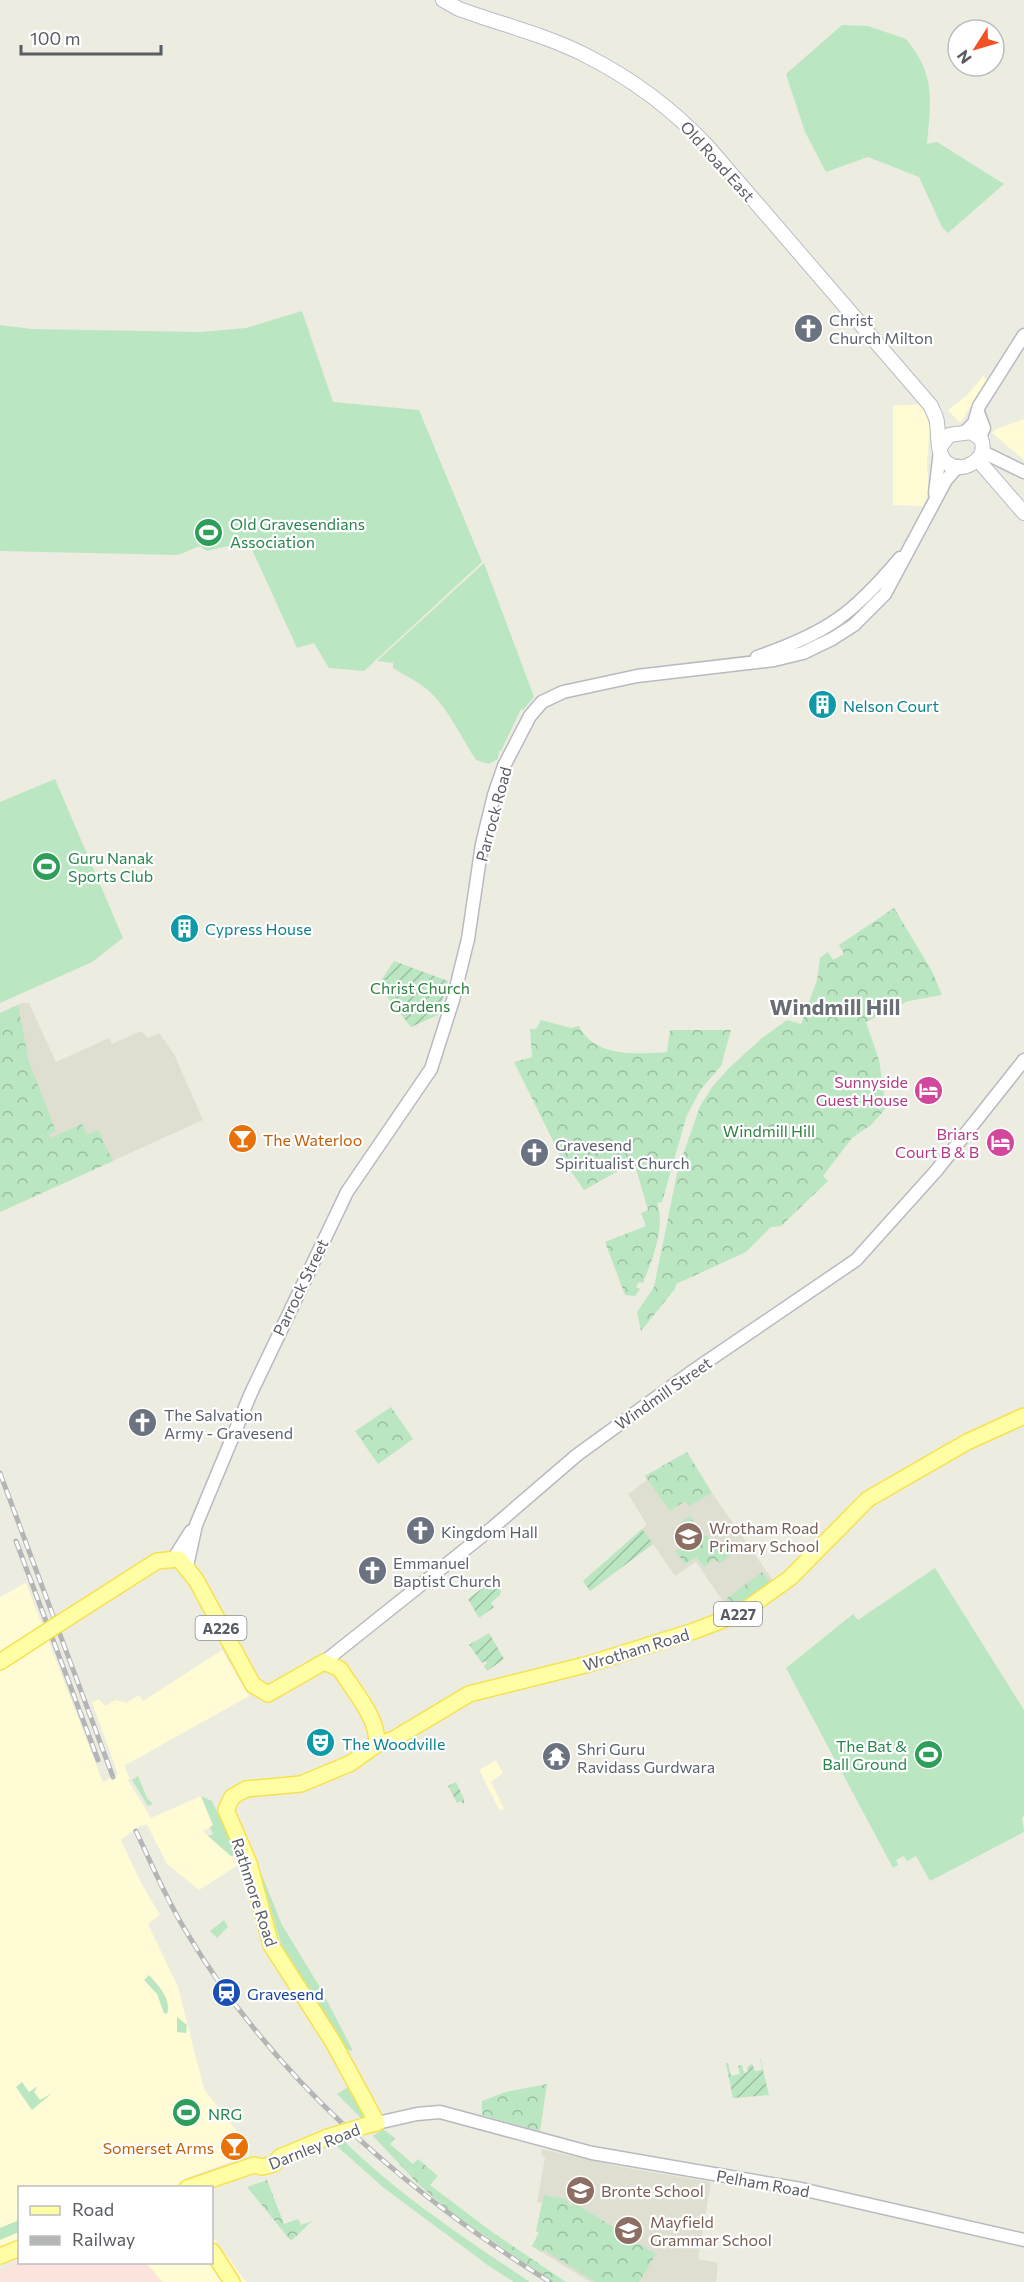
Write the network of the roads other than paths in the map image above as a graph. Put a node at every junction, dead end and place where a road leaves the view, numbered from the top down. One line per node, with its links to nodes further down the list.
1 (443, 0): 3 (main road, Old Road East)
2 (1024, 334): 4 (street)
3 (931, 406): 5 (main road, Old Road East); 7 (main road, Old Road East)
4 (978, 412): 5 (street); 6 (street)
5 (964, 432): 6 (main road, Old Road East); 7 (main road)
6 (982, 432): 8 (main road)
7 (940, 449): 9 (main road); 13 (street, Parrock Road)
8 (981, 456): 9 (main road); 10 (street); 12 (main road)
9 (958, 466): 13 (street, Parrock Road)
10 (1012, 466): 11 (street); 12 (street)
11 (1024, 472)
12 (992, 476): 14 (main road)
13 (930, 508): 16 (street, Parrock Road)
14 (1024, 513)
15 (1024, 1060): 20 (street, Windmill Street)
16 (434, 1064): 18 (street, Parrock Street)
17 (1024, 1416): 22 (main road, Wrotham Road / A227)
18 (181, 1562): 19 (main road, bridge); 20 (main road, Windmill Street / A226)
19 (0, 1662)
20 (324, 1662): 21 (main road)
21 (373, 1723): 22 (main road); 23 (main road)
22 (408, 1729): 23 (main road, Wrotham Road / A227)
23 (376, 1745): 24 (main road, Wrotham Road)
24 (246, 1789): 26 (main road, Rathmore Road)
25 (467, 2119): 26 (street, Darnley Road); 28 (street, Pelham Road)
26 (371, 2124): 27 (main road, Darnley Road, bridge)
27 (197, 2186)
28 (1024, 2240)
29 (18, 2249): 31 (main road)
30 (213, 2252): 32 (main road)
31 (0, 2256)
32 (222, 2264): 33 (main road); 34 (main road)
33 (232, 2282)
34 (242, 2282)

